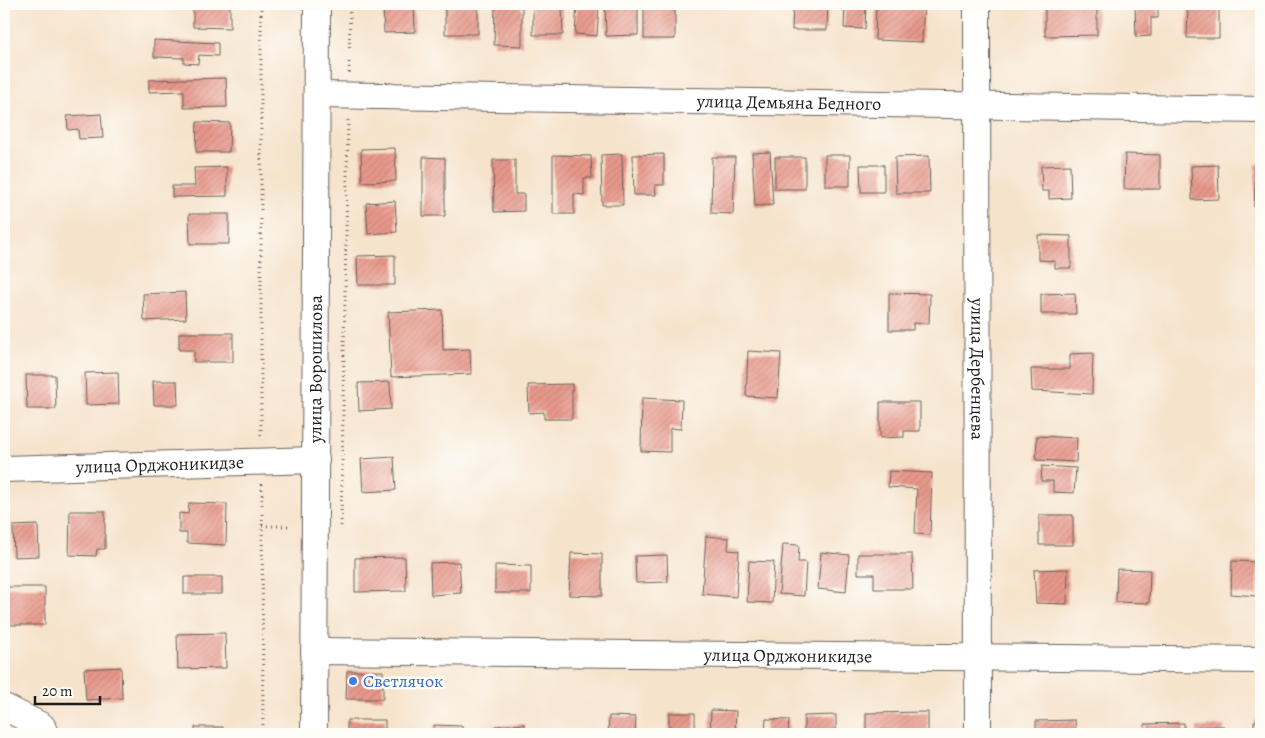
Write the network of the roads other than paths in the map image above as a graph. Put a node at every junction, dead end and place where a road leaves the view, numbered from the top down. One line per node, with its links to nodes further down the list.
1 (317, 4): 3 (street, улица Ворошилова)
2 (977, 4): 4 (street, улица Дербенцева)
3 (318, 95): 4 (street, улица Демьяна Бедного); 6 (street, улица Ворошилова)
4 (977, 107): 5 (street, улица Демьяна Бедного); 9 (street, улица Дербенцева)
5 (1261, 110)
6 (316, 460): 7 (street, улица Орджоникидзе); 8 (street, улица Ворошилова)
7 (4, 469)
8 (314, 651): 9 (street, улица Орджоникидзе); 13 (street, улица Ворошилова)
9 (978, 659): 10 (street, улица Орджоникидзе); 14 (street, улица Дербенцева)
10 (1261, 660)
11 (4, 707): 12 (street)
12 (45, 734)
13 (314, 734)
14 (978, 734)

